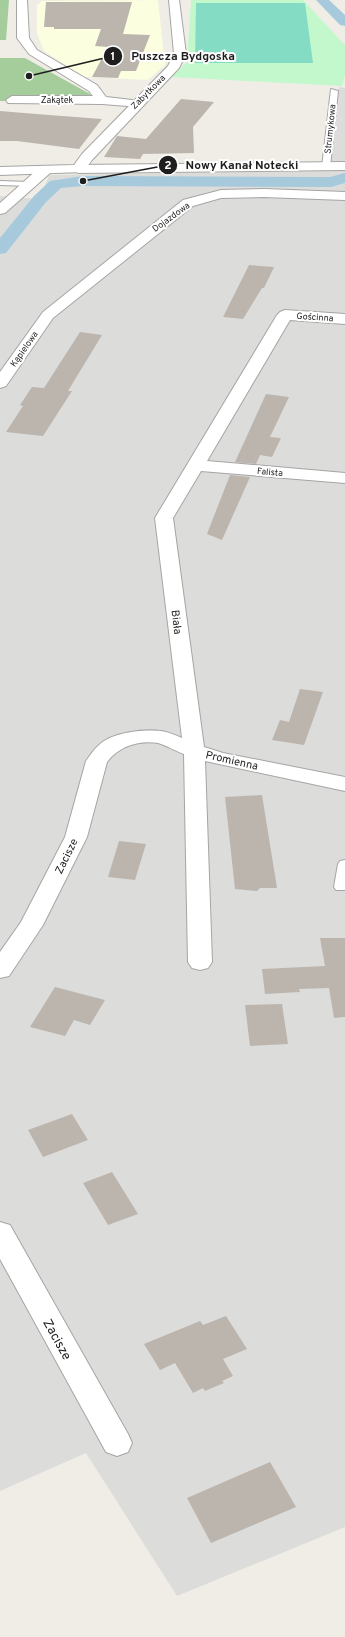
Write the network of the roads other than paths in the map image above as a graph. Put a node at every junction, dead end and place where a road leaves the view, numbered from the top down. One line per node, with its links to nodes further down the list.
1 (22, 0): 5 (street)
2 (174, 0): 6 (street, Zabytkowa)
3 (334, 91): 8 (lane, Strumykowa)
4 (12, 100): 5 (street, Zakątek)
5 (102, 100): 6 (street, Zakątek)
6 (137, 104): 9 (street, Zabytkowa)
7 (345, 166): 8 (street)
8 (326, 167): 9 (street)
9 (78, 169): 11 (street)
10 (0, 171): 11 (street)
11 (44, 171): 13 (street)
12 (0, 184): 13 (lane)
13 (30, 184): 15 (street)
14 (345, 196): 16 (street, Dojazdowa)
15 (0, 210)
16 (48, 315): 19 (street, Kąpielowa)
17 (285, 315): 18 (street, Gościnna); 20 (street, Biała)
18 (345, 318)
19 (0, 383)
20 (195, 465): 21 (street, Falista); 23 (street, Biała)
21 (345, 478)
22 (121, 741): 23 (street, Promienna); 28 (street, Zacisze)
23 (194, 751): 24 (street, Promienna); 27 (street, Biała)
24 (345, 784)
25 (345, 864): 26 (lane)
26 (341, 887)
27 (200, 962)
28 (0, 970)
29 (0, 1233): 30 (street, Zacisze)
30 (117, 1443)

